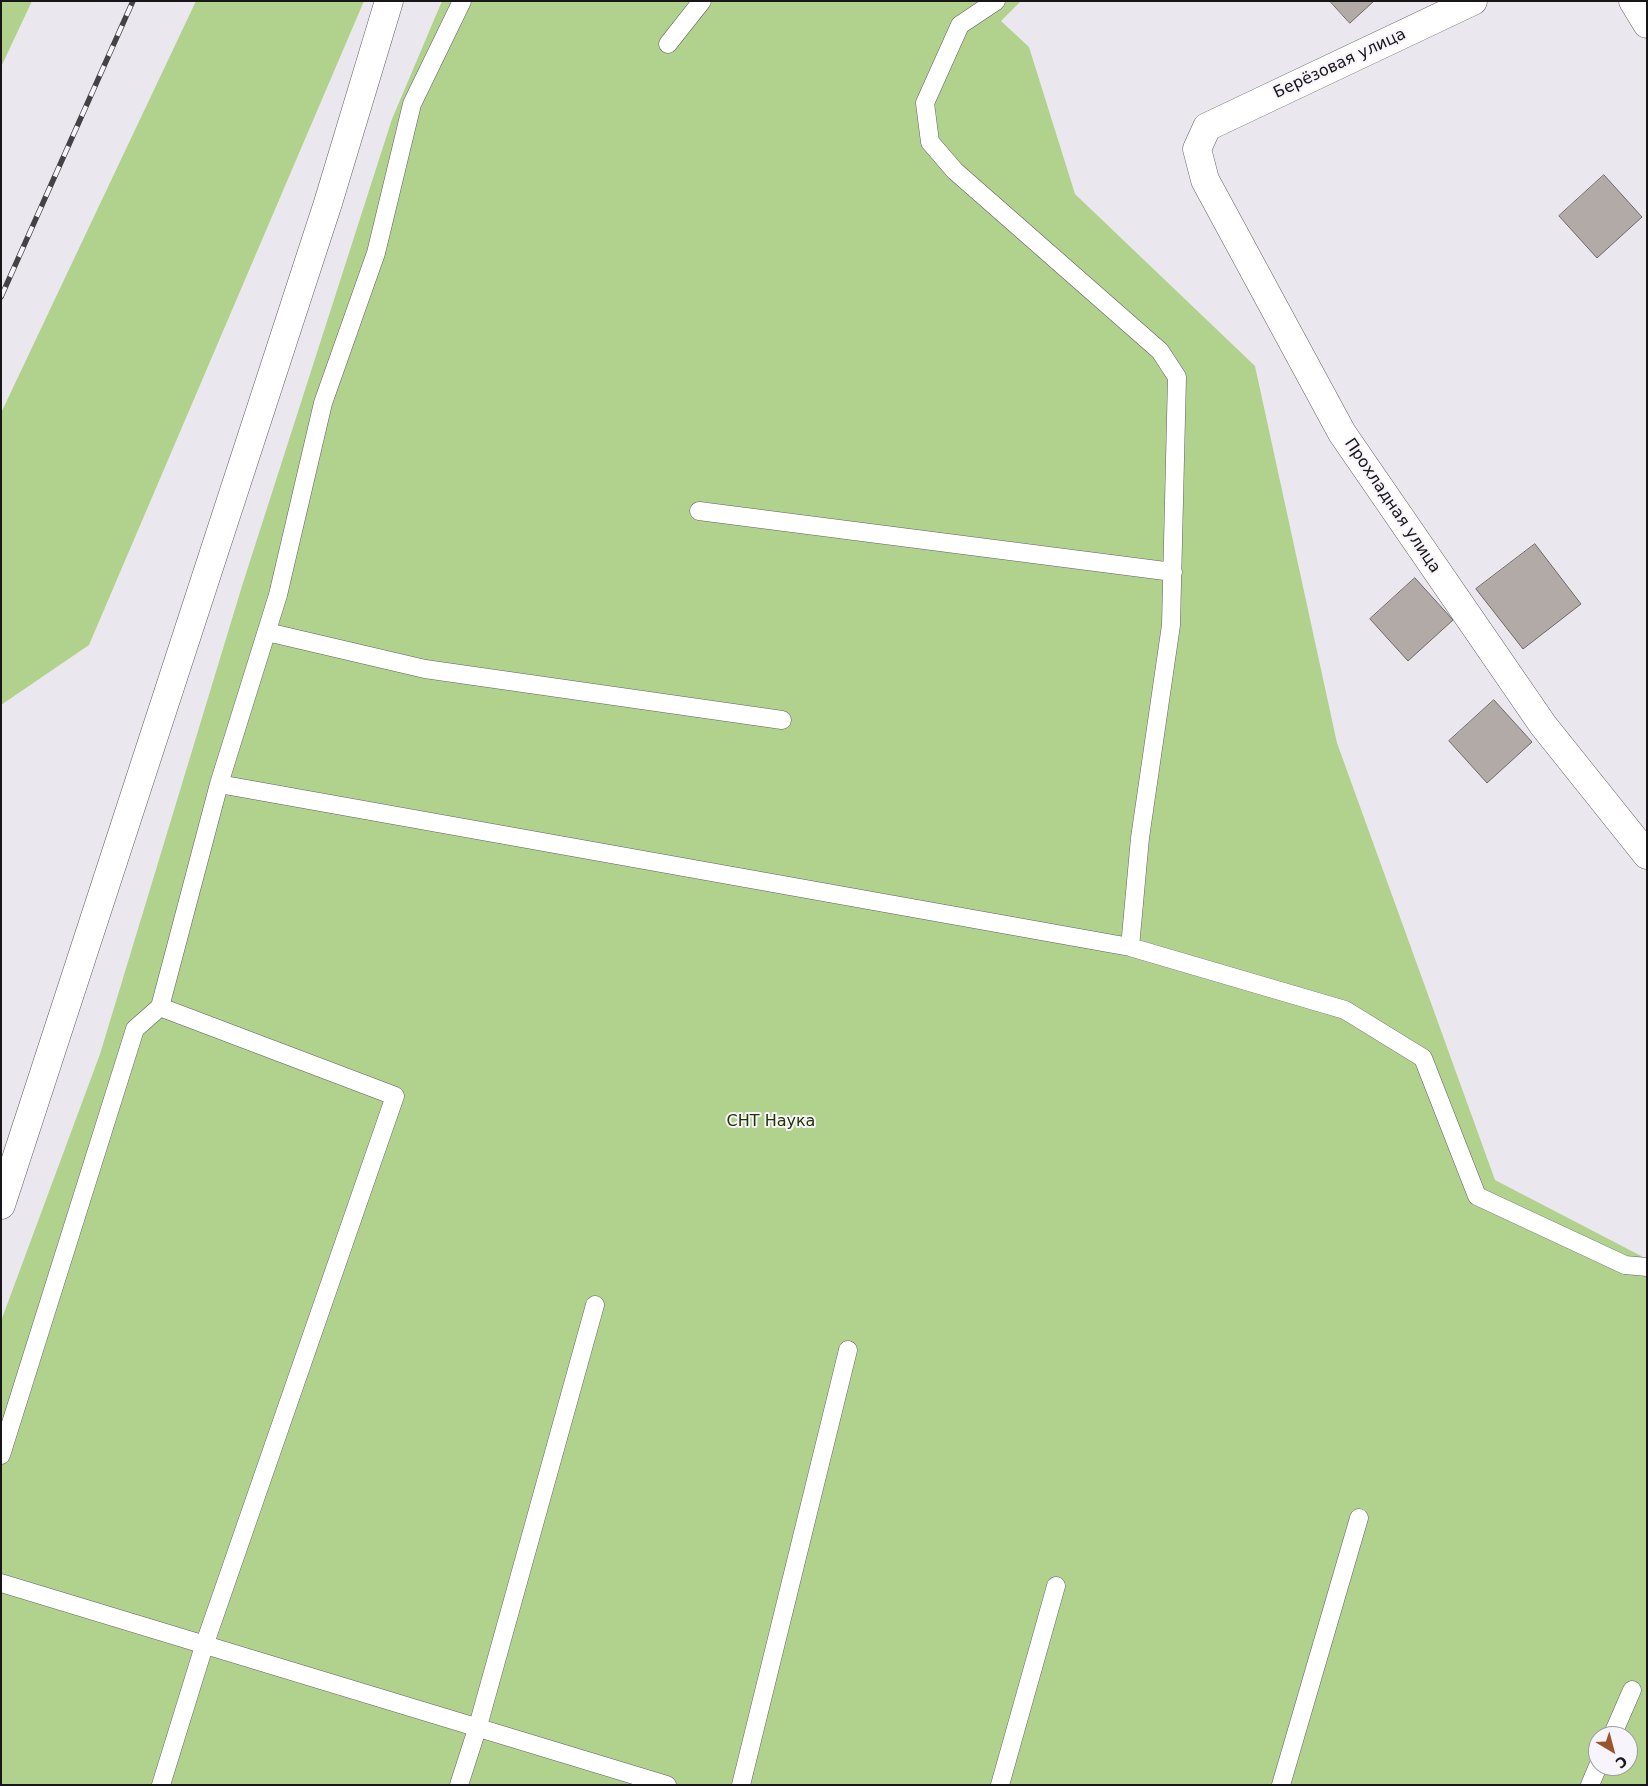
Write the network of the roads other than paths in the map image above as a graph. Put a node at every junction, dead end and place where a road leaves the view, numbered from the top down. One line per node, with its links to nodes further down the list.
1 (389, 1): 18 (street)
2 (462, 1): 12 (lane)
3 (702, 1): 8 (lane)
4 (996, 1): 11 (lane)
5 (1473, 1): 9 (street, Берёзовая улица)
6 (1633, 1): 7 (street)
7 (1647, 24)
8 (668, 44)
9 (1207, 127): 15 (street, Прохладная улица)
10 (699, 512): 11 (lane)
11 (1173, 572): 16 (lane)
12 (267, 632): 13 (lane); 14 (lane)
13 (782, 720)
14 (219, 784): 16 (lane); 17 (lane)
15 (1647, 855)
16 (1130, 947): 19 (lane)
17 (160, 1007): 22 (lane); 26 (lane)
18 (1, 1205)
19 (1647, 1267)
20 (595, 1305): 28 (lane)
21 (848, 1350): 33 (lane)
22 (1, 1455)
23 (1359, 1518): 35 (lane)
24 (1, 1583): 26 (lane)
25 (1056, 1586): 34 (lane)
26 (204, 1646): 28 (lane); 30 (lane)
27 (1632, 1690): 29 (lane)
28 (478, 1726): 31 (lane); 32 (lane)
29 (1616, 1726)
30 (161, 1785)
31 (459, 1785)
32 (667, 1785)
33 (741, 1785)
34 (1000, 1785)
35 (1281, 1785)

